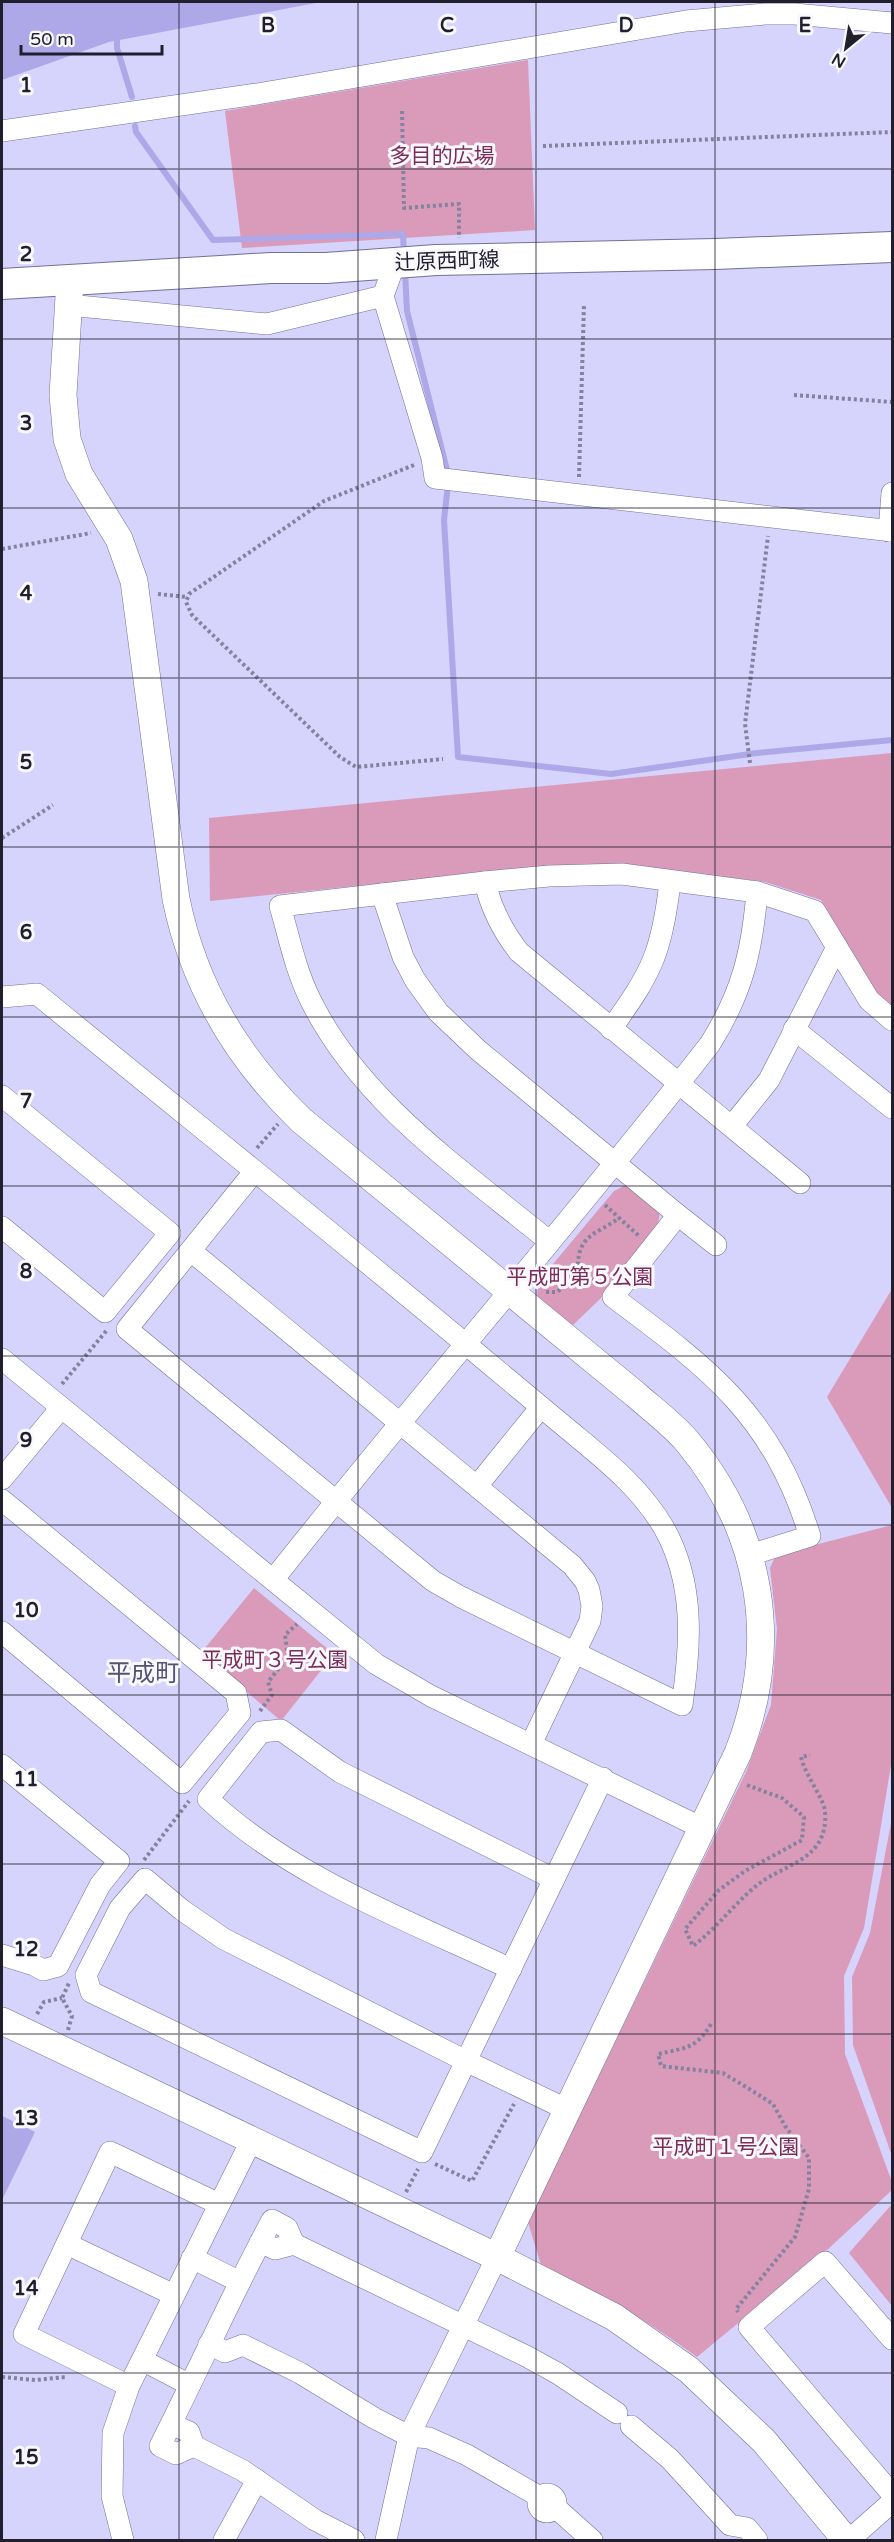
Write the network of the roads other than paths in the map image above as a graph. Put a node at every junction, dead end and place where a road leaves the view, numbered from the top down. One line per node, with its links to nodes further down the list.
1 (892, 23): 2 (street)
2 (2, 131)
3 (892, 247): 4 (main road, 辻原西町線)
4 (403, 262): 6 (main road, 辻原西町線); 7 (street)
5 (2, 284): 6 (main road, 辻原西町線)
6 (69, 292): 7 (street); 31 (street)
7 (383, 296): 9 (street)
8 (892, 493): 9 (street)
9 (891, 531)
10 (486, 882): 11 (street); 13 (street); 17 (street)
11 (670, 882): 12 (street); 17 (street)
12 (757, 892): 14 (street); 19 (street)
13 (382, 894): 23 (street); 28 (street)
14 (837, 947): 16 (street); 18 (street)
15 (2, 998): 24 (street)
16 (892, 1020)
17 (611, 1029): 19 (street)
18 (794, 1029): 21 (street); 22 (street)
19 (679, 1084): 22 (street); 23 (street)
20 (2, 1096): 27 (street)
21 (892, 1108)
22 (732, 1126): 25 (street)
23 (615, 1163): 26 (street); 28 (street)
24 (254, 1172): 30 (street); 32 (street)
25 (800, 1183)
26 (678, 1215): 29 (street); 41 (street)
27 (2, 1227)
28 (550, 1242): 31 (street)
29 (716, 1245)
30 (191, 1251): 36 (street); 40 (street)
31 (510, 1292): 32 (street); 41 (street)
32 (465, 1344): 35 (street); 36 (street)
33 (2, 1359): 34 (street)
34 (61, 1407): 37 (street); 42 (street)
35 (541, 1407): 38 (street); 44 (street)
36 (400, 1424): 38 (street); 40 (street)
37 (2, 1479)
38 (477, 1486): 44 (street)
39 (2, 1500): 43 (street)
40 (335, 1502): 42 (street); 44 (street)
41 (750, 1555): 48 (street)
42 (273, 1580): 45 (street)
43 (2, 1632)
44 (576, 1653): 45 (street)
45 (531, 1744): 47 (street)
46 (4, 1771): 50 (street)
47 (603, 1778): 48 (street); 49 (street)
48 (702, 1828): 54 (street)
49 (554, 1878): 51 (street); 51 (street)
50 (2, 1955)
51 (511, 1969): 53 (street)
52 (2, 2021): 55 (street)
53 (466, 2061): 53 (street); 54 (street)
54 (568, 2110): 58 (street)
55 (251, 2141): 56 (street); 58 (street)
56 (219, 2204): 57 (street); 59 (street)
57 (67, 2244): 61 (street); 69 (street)
58 (497, 2257): 63 (street); 81 (street)
59 (192, 2258): 60 (street); 61 (street)
60 (240, 2282): 62 (street); 63 (street)
61 (174, 2295): 67 (street)
62 (220, 2322): 65 (street); 66 (street)
63 (462, 2326): 70 (street); 74 (street)
64 (892, 2339): 72 (street)
65 (209, 2344): 66 (street); 68 (street)
66 (243, 2345): 70 (street)
67 (142, 2361): 68 (street); 69 (street)
68 (190, 2385): 71 (street)
69 (129, 2386): 75 (street)
70 (409, 2436): 78 (street); 79 (street)
71 (257, 2480): 76 (street); 77 (street)
72 (892, 2494)
73 (892, 2502): 81 (street)
74 (730, 2533): 80 (street)
75 (123, 2541)
76 (224, 2541)
77 (354, 2541)
78 (386, 2541)
79 (592, 2541)
80 (757, 2541)
81 (848, 2541)

